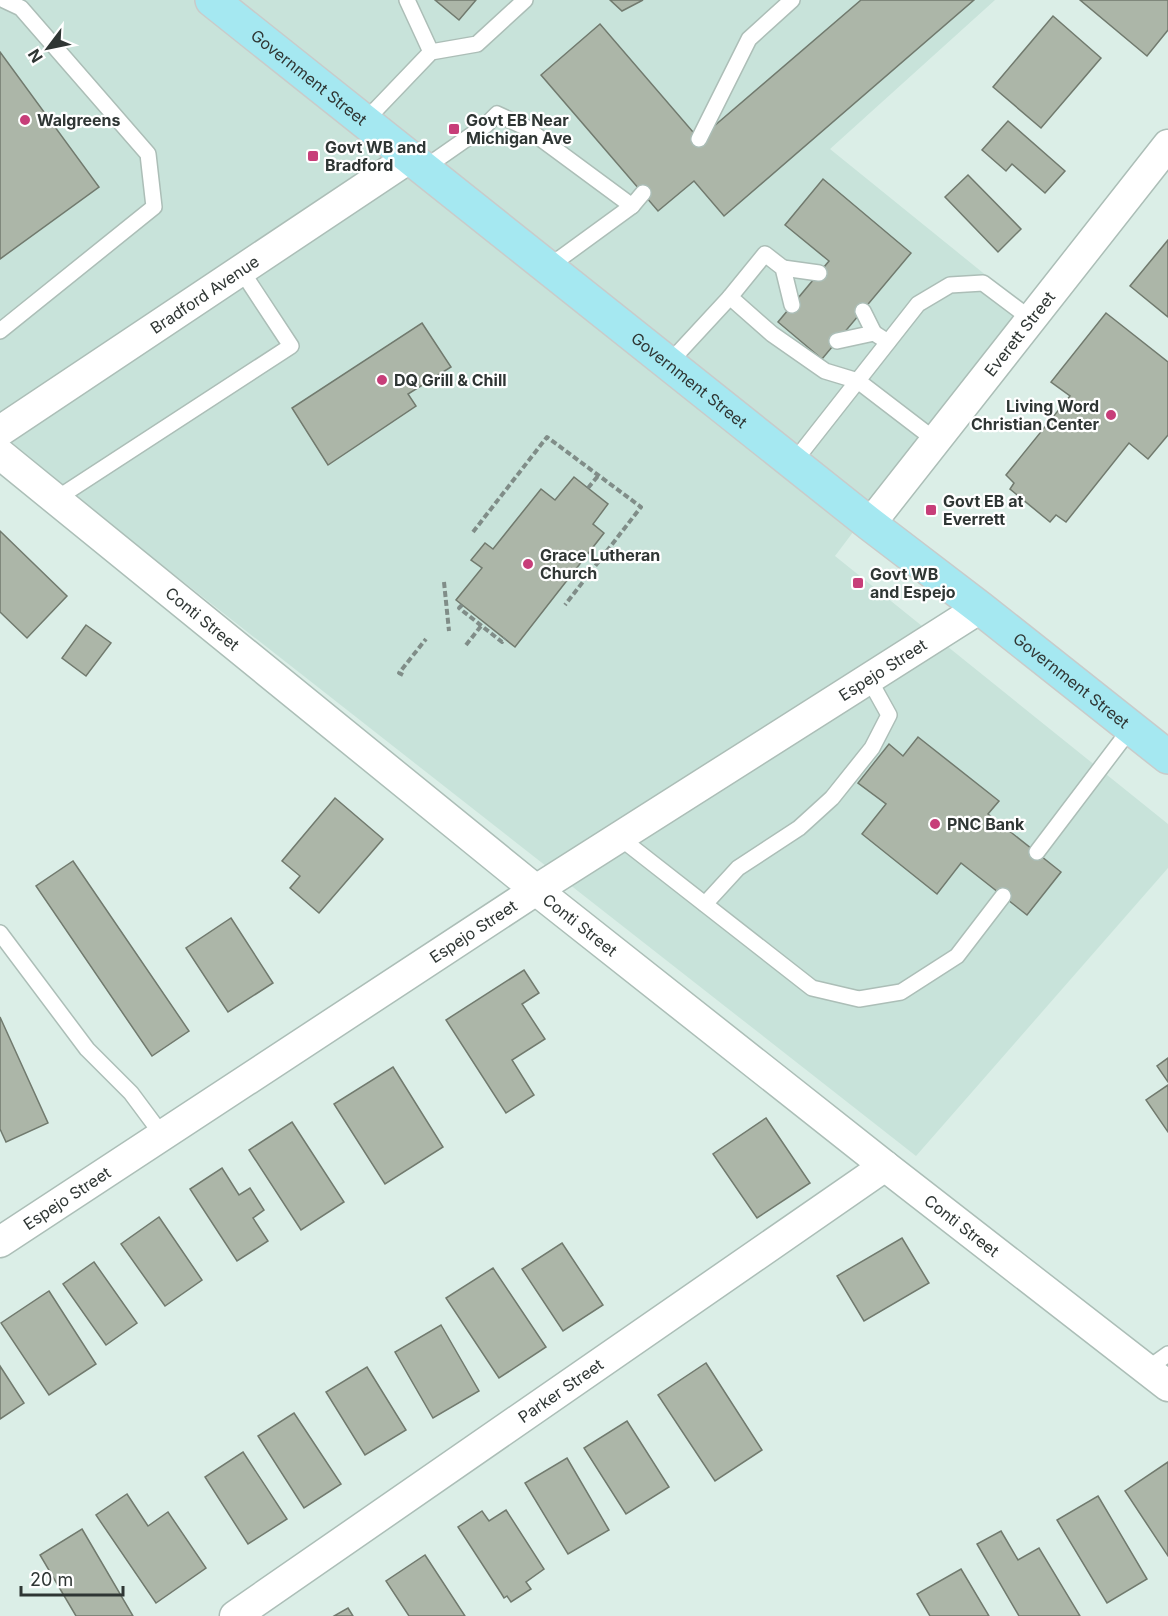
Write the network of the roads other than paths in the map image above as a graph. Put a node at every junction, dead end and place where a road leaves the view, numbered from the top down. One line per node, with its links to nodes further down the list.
1 (4, 0): 21 (lane)
2 (212, 0): 7 (main road, Government Street)
3 (406, 0): 6 (lane)
4 (525, 0): 6 (lane)
5 (792, 0): 8 (lane)
6 (431, 52): 7 (lane)
7 (364, 122): 10 (main road, Government Street)
8 (699, 139)
9 (1168, 145): 20 (street, Everett Street)
10 (416, 164): 12 (lane); 13 (main road, Government Street); 15 (street, Bradford Avenue)
11 (643, 193): 12 (lane)
12 (632, 206): 13 (lane)
13 (547, 268): 25 (main road, Government Street)
14 (783, 268): 16 (lane); 17 (lane); 18 (lane)
15 (242, 270): 27 (street, Bradford Avenue); 31 (lane)
16 (819, 273)
17 (730, 297): 25 (lane); 26 (lane)
18 (792, 305)
19 (863, 311): 22 (lane)
20 (1031, 319): 24 (lane); 28 (street, Everett Street)
21 (0, 332)
22 (874, 333): 23 (lane); 24 (lane)
23 (837, 341)
24 (888, 342): 26 (lane)
25 (668, 364): 30 (main road, Government Street)
26 (858, 381): 28 (lane); 30 (lane)
27 (0, 431)
28 (935, 440): 32 (street, Everett Street)
29 (0, 454): 31 (street, Conti Street)
30 (794, 463): 32 (main road, Government Street)
31 (56, 500): 39 (street, Conti Street)
32 (870, 524): 33 (main road, Government Street)
33 (980, 608): 34 (street, Espejo Street); 35 (main road, Government Street)
34 (869, 679): 37 (street, Espejo Street); 41 (lane)
35 (1131, 728): 36 (main road, Government Street); 38 (lane)
36 (1168, 757)
37 (619, 837): 39 (street, Espejo Street); 41 (lane)
38 (1036, 852)
39 (536, 890): 43 (street, Espejo Street); 44 (street, Conti Street)
40 (1003, 896): 41 (lane)
41 (705, 904)
42 (0, 933): 43 (lane)
43 (163, 1136): 45 (street, Espejo Street)
44 (885, 1166): 46 (street, Conti Street); 47 (street, Parker Street)
45 (0, 1242)
46 (1161, 1370)
47 (235, 1616)

